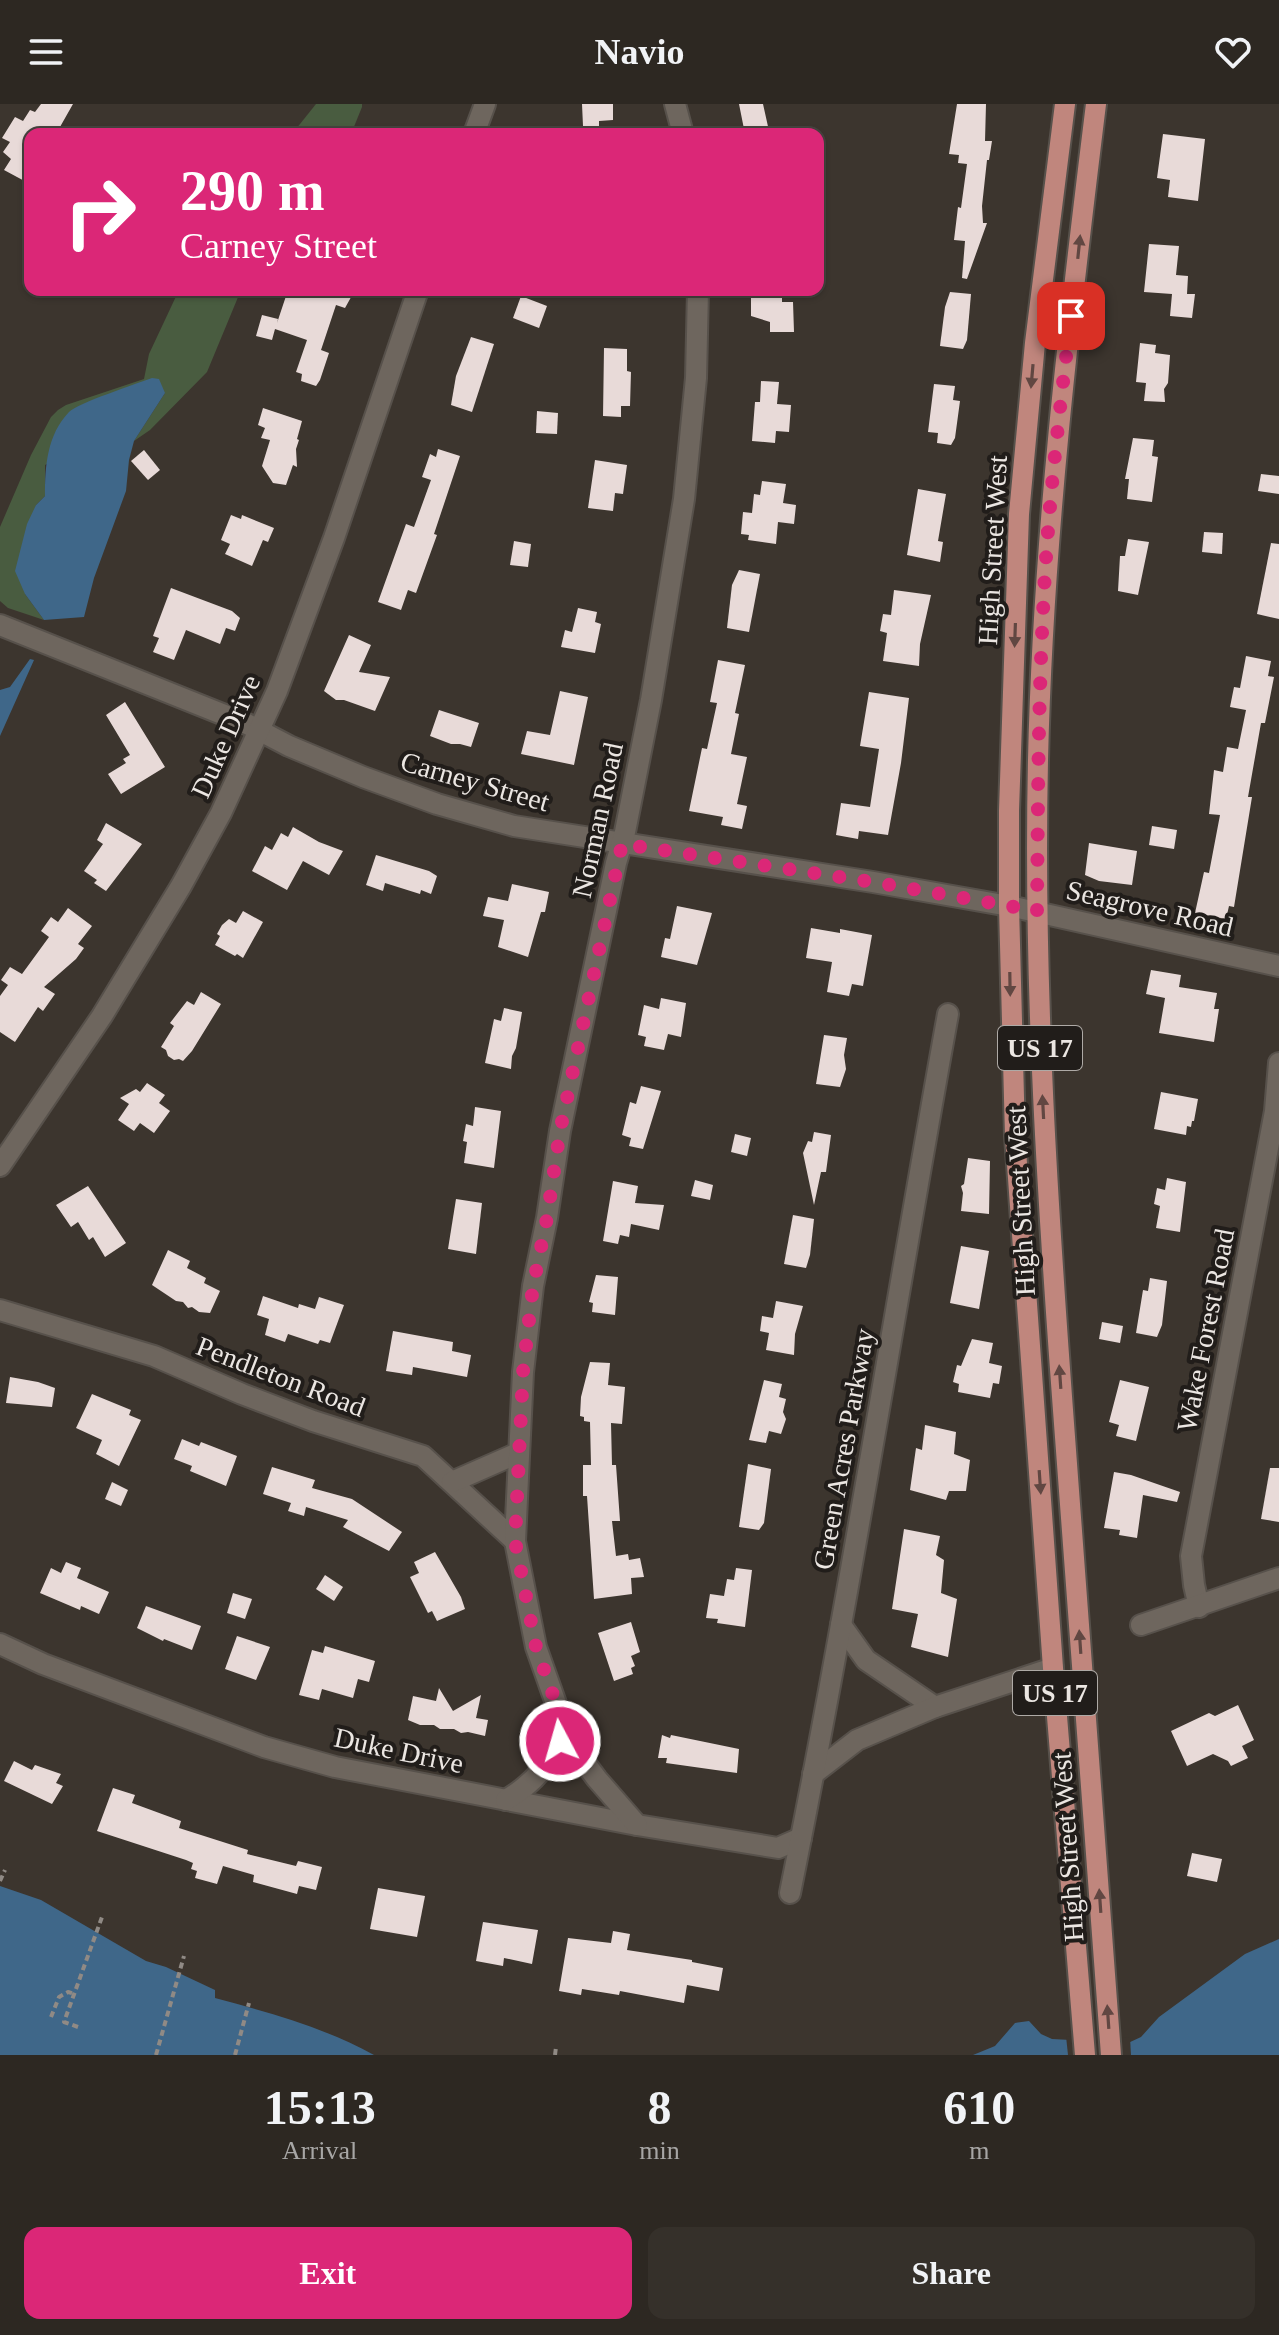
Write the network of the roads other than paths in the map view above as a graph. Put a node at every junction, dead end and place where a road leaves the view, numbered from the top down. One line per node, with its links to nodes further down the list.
1 (485, 104): 5 (street)
2 (675, 104): 6 (street)
3 (1065, 104): 12 (main road, High Street West / US 17, one-way to 12)
4 (1096, 104): 13 (main road, High Street West / US 17, one-way to 4)
5 (476, 128)
6 (681, 128)
7 (416, 296): 10 (street, Duke Drive)
8 (698, 296): 11 (street, Norman Road)
9 (0, 625): 10 (street, Carney Street)
10 (260, 731): 11 (street, Carney Street); 18 (street, Duke Drive)
11 (622, 844): 12 (street, Carney Street); 20 (street, Norman Road)
12 (1009, 906): 13 (street, Seagrove Road); 28 (main road, High Street West / US 17, one-way to 28)
13 (1037, 911): 14 (street, Seagrove Road); 37 (main road, High Street West / US 17, one-way to 13)
14 (1279, 966)
15 (948, 1014): 25 (street, Green Acres Parkway)
16 (1279, 1063): 17 (street, Wake Forest Road)
17 (1277, 1110): 24 (street, Wake Forest Road)
18 (0, 1166)
19 (0, 1310): 21 (street, Pendleton Road)
20 (518, 1453): 21 (street); 22 (street, Norman Road)
21 (452, 1482): 22 (street, Pendleton Road)
22 (515, 1541): 30 (street, Norman Road)
23 (1279, 1578): 24 (street)
24 (1199, 1607): 26 (street)
25 (841, 1625): 29 (street); 31 (street, Green Acres Parkway)
26 (1141, 1625)
27 (0, 1644): 32 (street, Duke Drive)
28 (1053, 1668): 29 (street); 36 (main road, High Street West / US 17)
29 (935, 1707): 31 (street)
30 (564, 1726): 32 (street); 33 (street, Norman Road)
31 (813, 1774): 34 (street, Green Acres Parkway)
32 (506, 1800): 33 (street, Duke Drive)
33 (637, 1825): 34 (street, Duke Drive)
34 (801, 1838): 35 (street, Green Acres Parkway)
35 (790, 1893)
36 (1085, 2055)
37 (1111, 2055)

